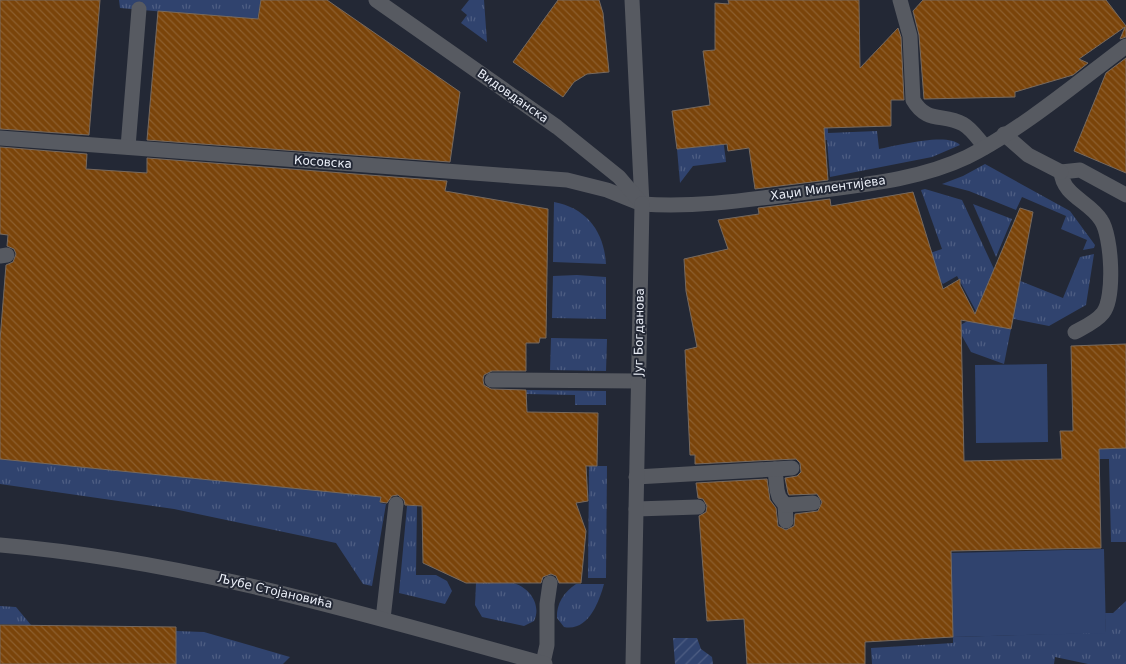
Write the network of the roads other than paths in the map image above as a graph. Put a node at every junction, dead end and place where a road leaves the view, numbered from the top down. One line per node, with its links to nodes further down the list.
1 (376, 0): 12 (street, Видовданска)
2 (632, 0): 12 (street, Југ Богданова)
3 (900, 0): 8 (street)
4 (140, 10): 9 (street)
5 (1126, 46): 6 (street, Хаџи Милентијева)
6 (1004, 134): 8 (street, Хаџи Милентијева); 10 (street)
7 (0, 138): 9 (street, Косовска)
8 (985, 147): 12 (street, Хаџи Милентијева)
9 (128, 148): 12 (street, Косовска)
10 (1061, 172): 11 (street); 13 (street)
11 (1126, 195)
12 (642, 204): 15 (street, Југ Богданова)
13 (1074, 332)
14 (492, 380): 15 (street)
15 (638, 381): 18 (street, Југ Богданова)
16 (792, 468): 17 (street)
17 (775, 469): 18 (street); 20 (street)
18 (636, 477): 23 (street, Југ Богданова)
19 (396, 504): 27 (street)
20 (785, 504): 22 (street); 24 (street)
21 (698, 506): 23 (street)
22 (807, 507)
23 (636, 509): 29 (street, Југ Богданова)
24 (786, 520)
25 (0, 545): 27 (street, Љубе Стојановића)
26 (550, 583): 28 (street)
27 (383, 619): 28 (street, Љубе Стојановића)
28 (544, 664)
29 (633, 664)

